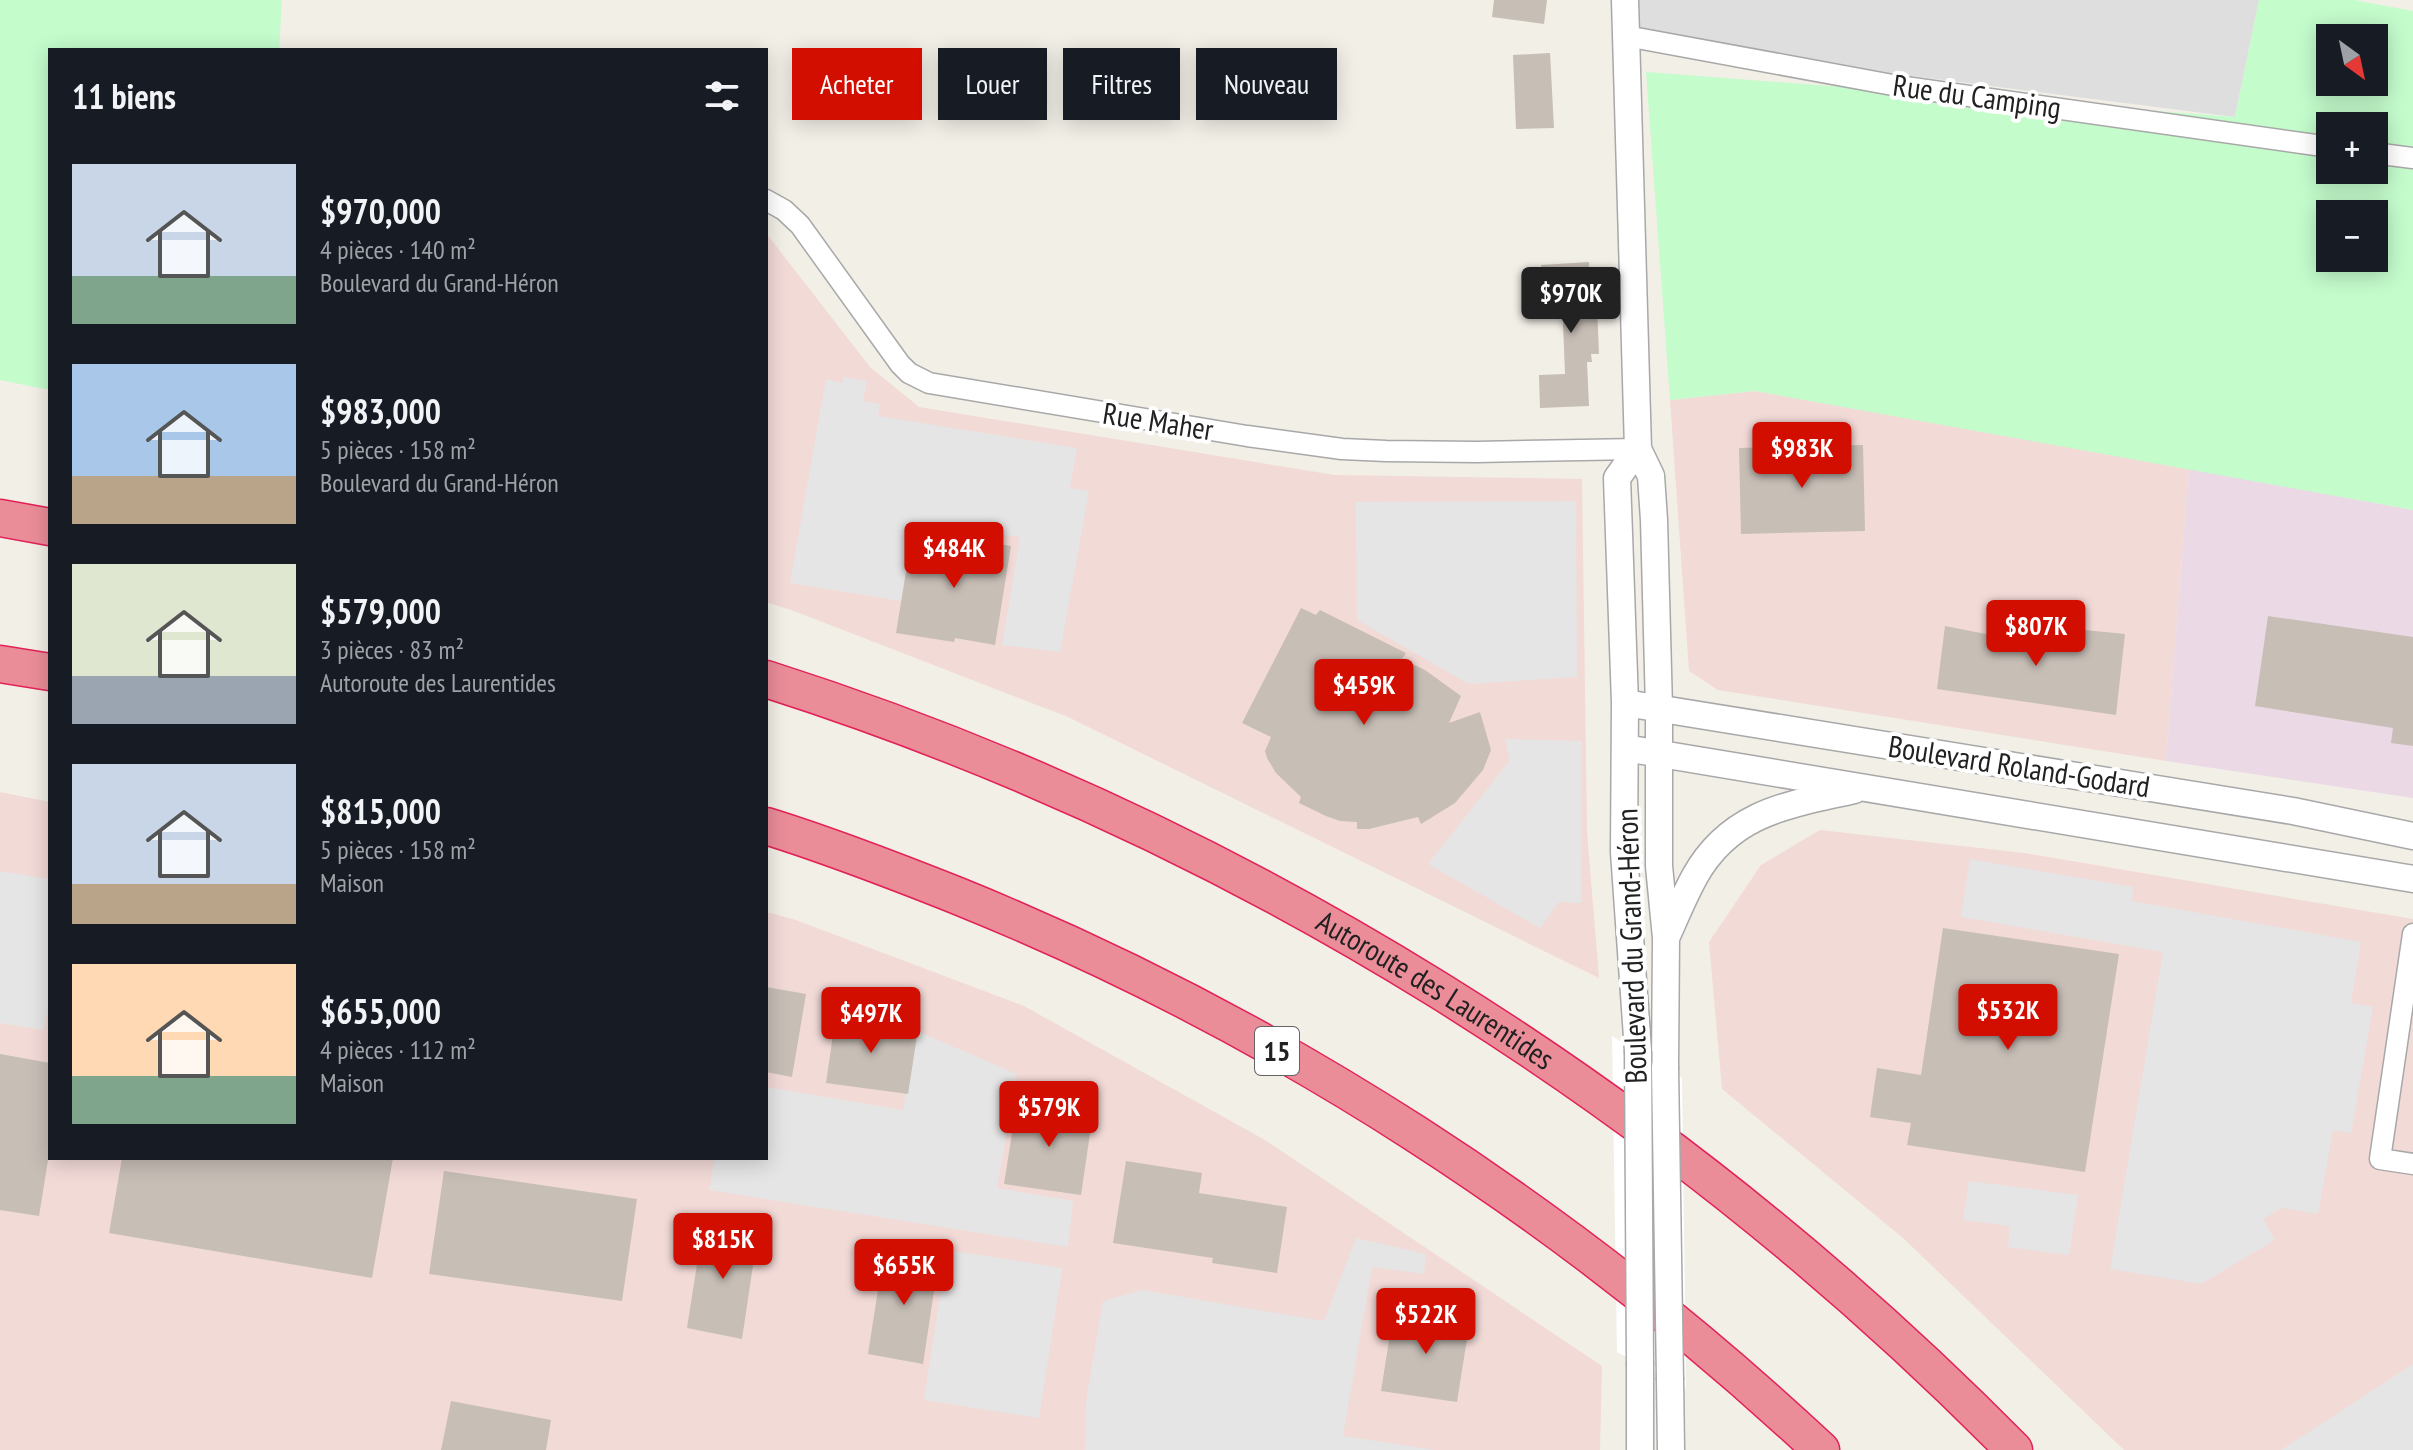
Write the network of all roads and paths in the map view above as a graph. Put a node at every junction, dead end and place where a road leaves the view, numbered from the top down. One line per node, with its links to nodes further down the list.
1 (1625, 0): 2 (street, Boulevard du Grand-Héron)
2 (1626, 36): 3 (street, Rue du Camping); 7 (street, Boulevard du Grand-Héron)
3 (2316, 145)
4 (2388, 155): 5 (street)
5 (2413, 158)
6 (768, 201): 7 (street, Rue Maher)
7 (1638, 449): 13 (street, Boulevard du Grand-Héron); 14 (street, Boulevard du Grand-Héron)
8 (0, 518): 9 (highway)
9 (48, 527)
10 (0, 664): 11 (highway)
11 (48, 672)
12 (768, 680): 27 (highway, Autoroute des Laurentides)
13 (1625, 703): 14 (street, Boulevard Roland-Godard); 15 (street, Boulevard du Grand-Héron)
14 (1659, 708): 16 (street, Boulevard du Grand-Héron); 19 (street, Boulevard Roland-Godard)
15 (1625, 748): 16 (street, Boulevard Roland-Godard); 24 (street, Boulevard du Grand-Héron, bridge)
16 (1658, 752): 17 (street, Boulevard Roland-Godard); 22 (street, Boulevard du Grand-Héron)
17 (1869, 787): 20 (street, Boulevard Roland-Godard); 22 (street)
18 (768, 827): 26 (highway, 15)
19 (2413, 836)
20 (2413, 879)
21 (2413, 934): 23 (street)
22 (1666, 938): 25 (street, Boulevard du Grand-Héron, bridge)
23 (2413, 1164)
24 (1640, 1450)
25 (1671, 1450)
26 (1821, 1450)
27 (2014, 1450)

